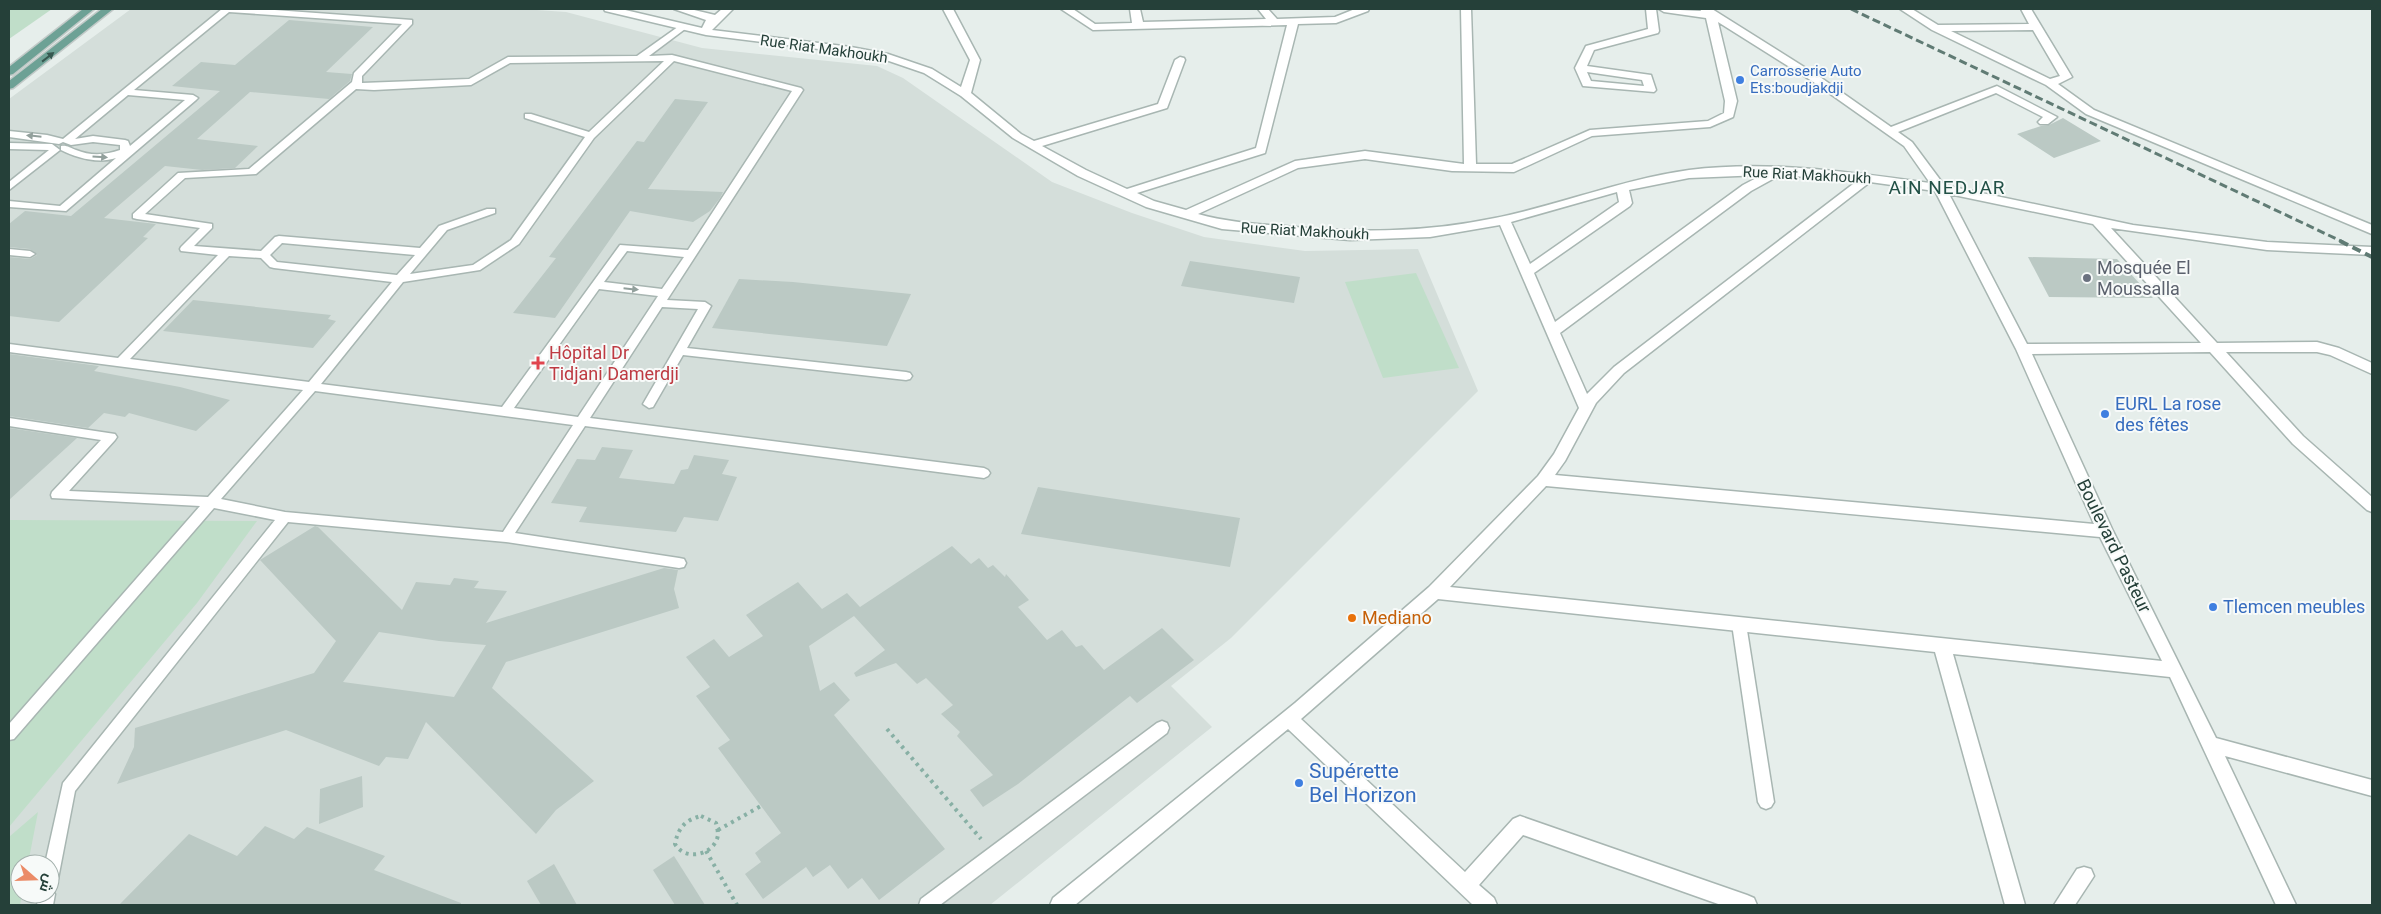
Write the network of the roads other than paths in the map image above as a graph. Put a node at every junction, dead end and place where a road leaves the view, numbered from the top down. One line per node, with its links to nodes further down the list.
1 (89, 9): 34 (main road)
2 (108, 9): 37 (main road, one-way to 2)
3 (227, 9): 35 (lane); 38 (lane)
4 (609, 9): 19 (street, Rue Riat Makhoukh)
5 (679, 9): 28 (street, Rue Riat Makhoukh)
6 (728, 9): 28 (street)
7 (948, 9): 39 (street)
8 (1066, 9): 24 (street)
9 (1086, 9): 24 (street)
10 (1135, 9): 25 (street)
11 (1263, 9): 23 (street)
12 (1332, 9): 21 (street)
13 (1364, 9): 21 (street)
14 (1466, 9): 49 (street)
15 (1651, 9): 33 (street)
16 (1664, 9): 20 (street)
17 (1905, 9): 29 (street)
18 (2026, 9): 27 (street)
19 (632, 11): 26 (street, Rue Riat Makhoukh)
20 (1708, 12): 42 (street, Boulevard Pasteur); 49 (street)
21 (1336, 20): 22 (street)
22 (1292, 22): 23 (street); 55 (street)
23 (1275, 23): 25 (street)
24 (1089, 24): 25 (street)
25 (1138, 26)
26 (682, 27): 28 (street, Rue Riat Makhoukh); 31 (lane)
27 (2036, 27): 29 (street); 36 (street)
28 (708, 28): 39 (street, Rue Riat Makhoukh)
29 (1936, 28): 36 (street)
30 (672, 58): 31 (lane); 44 (lane); 67 (lane)
31 (638, 59): 35 (lane)
32 (1180, 60): 46 (street)
33 (1580, 68): 33 (street)
34 (9, 72)
35 (357, 82): 63 (lane)
36 (2050, 83): 61 (street)
37 (9, 85)
38 (127, 92): 45 (lane); 48 (lane)
39 (965, 94): 46 (street, Rue Riat Makhoukh)
40 (528, 116): 44 (lane)
41 (2044, 122): 42 (street)
42 (1890, 131): 54 (street, Boulevard Pasteur)
43 (9, 134): 45 (lane, one-way to 43)
44 (591, 136): 70 (lane)
45 (61, 145): 47 (lane); 48 (lane, one-way to 48); 48 (lane); 52 (lane)
46 (1032, 145): 55 (street, Rue Riat Makhoukh)
47 (9, 146)
48 (128, 151): 56 (lane)
49 (1470, 167): 58 (street)
50 (1777, 171): 51 (street, Rue Riat Makhoukh); 53 (street, Rue Riat Makhoukh); 73 (street)
51 (1868, 178): 54 (street, Rue Riat Makhoukh); 83 (street)
52 (9, 187)
53 (1622, 188): 59 (street, Rue Riat Makhoukh); 69 (street)
54 (1940, 188): 60 (street, Rue Riat Makhoukh); 75 (street, Boulevard Pasteur)
55 (1126, 193): 58 (street, Rue Riat Makhoukh)
56 (9, 204)
57 (490, 211): 64 (lane)
58 (1186, 214): 59 (street, Rue Riat Makhoukh)
59 (1504, 220): 69 (street)
60 (2097, 221): 65 (street, Rue Riat Makhoukh); 76 (street)
61 (2372, 230)
62 (9, 252): 66 (lane)
63 (227, 252): 68 (lane); 78 (lane)
64 (423, 252): 68 (lane); 70 (lane)
65 (2372, 252)
66 (30, 254)
67 (691, 254): 71 (lane); 72 (lane)
68 (264, 255): 70 (lane)
69 (1527, 272): 73 (street)
70 (400, 279): 81 (lane)
71 (596, 285): 72 (lane, one-way to 72); 84 (lane)
72 (663, 298): 77 (lane); 86 (lane)
73 (1552, 331): 83 (street)
74 (9, 348): 78 (lane)
75 (2023, 349): 76 (street); 92 (street, Boulevard Pasteur)
76 (2214, 349): 79 (street); 90 (street)
77 (680, 351): 80 (lane); 82 (lane)
78 (120, 363): 81 (lane)
79 (2372, 370)
80 (906, 376)
81 (311, 388): 84 (lane); 89 (lane)
82 (650, 404)
83 (1586, 408): 88 (street)
84 (504, 413): 86 (lane)
85 (9, 422): 89 (lane)
86 (582, 423): 87 (lane); 93 (lane)
87 (984, 473)
88 (1542, 480): 92 (street); 95 (street)
89 (210, 502): 91 (lane); 101 (lane)
90 (2372, 506)
91 (285, 517): 93 (lane); 105 (lane)
92 (2105, 531): 98 (street, Boulevard Pasteur)
93 (506, 538): 94 (lane)
94 (679, 563)
95 (1435, 592): 96 (street); 99 (street)
96 (1739, 624): 97 (street); 104 (lane)
97 (1942, 646): 98 (street); 112 (street)
98 (2175, 670): 102 (street, Boulevard Pasteur)
99 (1288, 718): 107 (street); 109 (street)
100 (1162, 728): 108 (lane)
101 (9, 734)
102 (2210, 744): 103 (street); 114 (street, Boulevard Pasteur)
103 (2372, 788)
104 (1766, 802)
105 (55, 854)
106 (2084, 876): 113 (street)
107 (1466, 885): 110 (street); 111 (street)
108 (927, 905)
109 (1061, 905)
110 (1487, 905)
111 (1747, 905)
112 (2015, 905)
113 (2064, 905)
114 (2286, 905)

